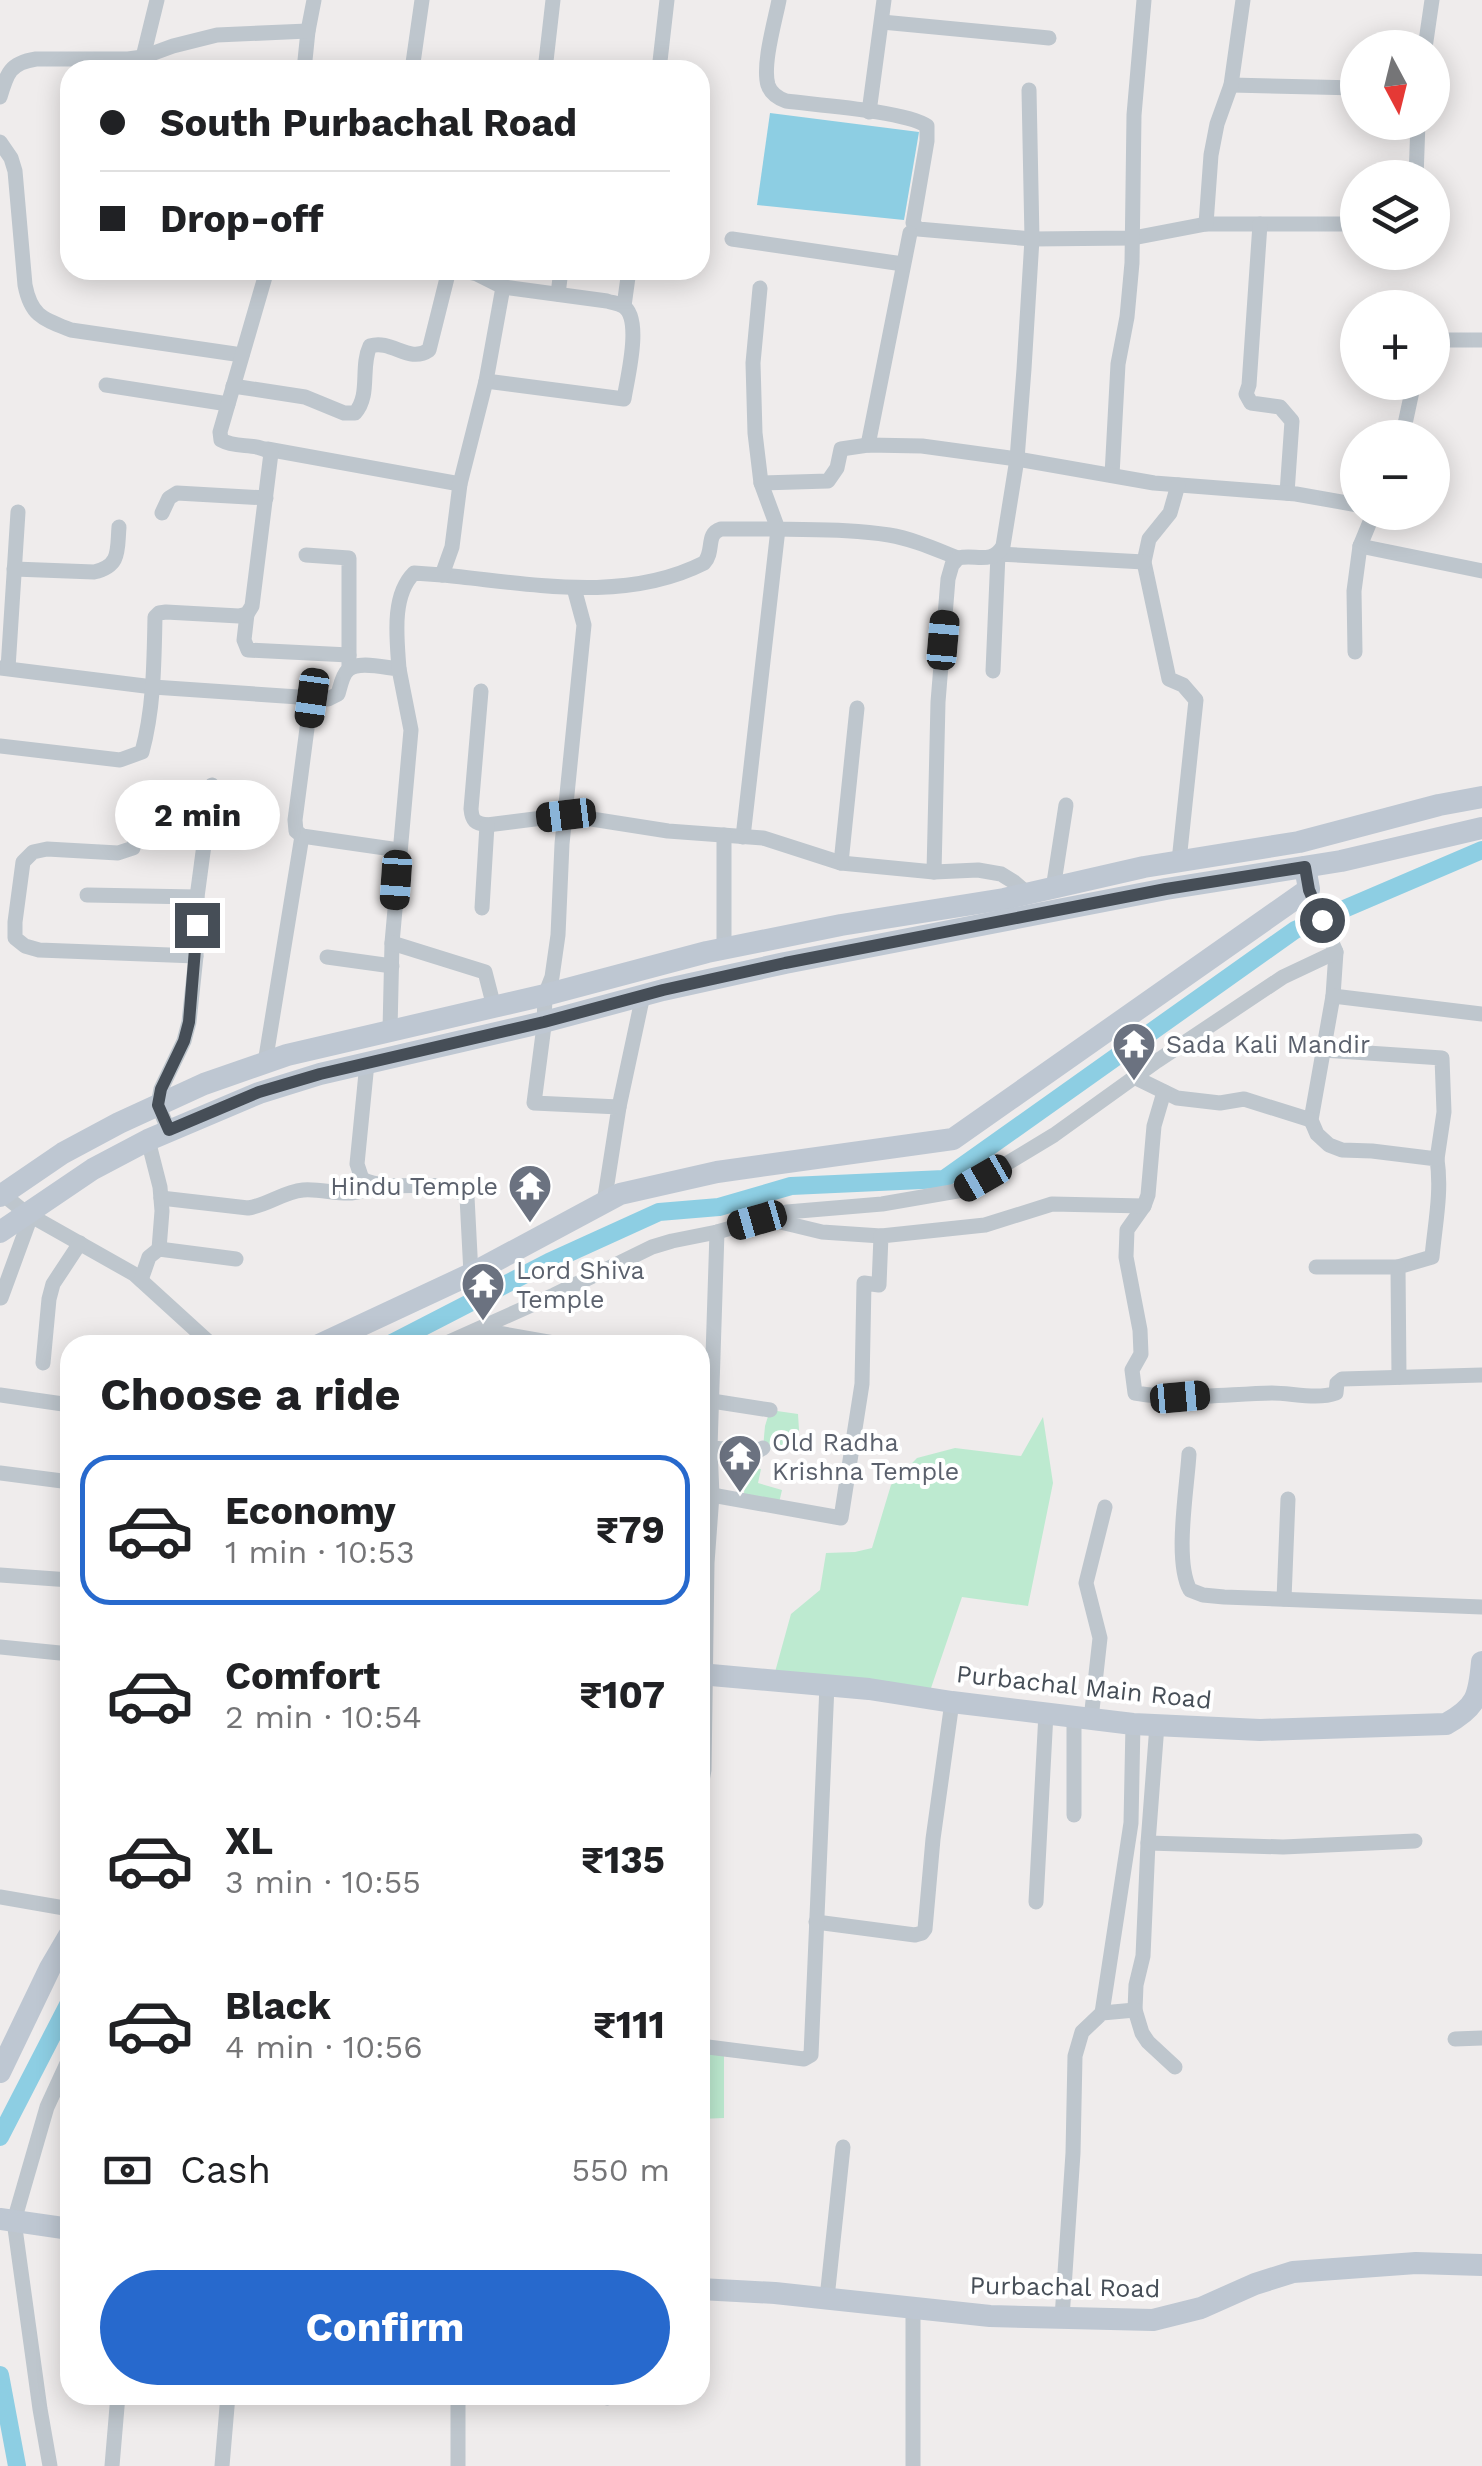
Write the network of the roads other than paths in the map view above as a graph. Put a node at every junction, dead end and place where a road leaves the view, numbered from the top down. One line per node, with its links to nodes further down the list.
1 (157, 0): 15 (street)
2 (314, 0): 13 (street)
3 (422, 0): 17 (street)
4 (553, 0): 18 (street)
5 (668, 0): 19 (street)
6 (779, 0): 24 (street)
7 (884, 0): 11 (street)
8 (1144, 0): 30 (street)
9 (1243, 0): 20 (street)
10 (1432, 0): 12 (street)
11 (882, 22): 14 (street); 24 (street)
12 (1428, 30)
13 (308, 32): 15 (street); 16 (street)
14 (1050, 38)
15 (143, 56): 23 (street)
16 (305, 60)
17 (413, 60)
18 (547, 60)
19 (659, 60)
20 (1231, 85): 21 (street); 26 (street)
21 (1340, 88)
22 (1029, 90): 32 (street)
23 (0, 97)
24 (869, 112): 32 (street)
25 (0, 142): 45 (street)
26 (1206, 224): 27 (street); 30 (street)
27 (1260, 224): 28 (street); 57 (street)
28 (1340, 224)
29 (910, 233): 33 (street)
30 (1133, 238): 32 (street); 53 (street)
31 (732, 239): 33 (street)
32 (1032, 239): 52 (street)
33 (903, 264): 50 (street)
34 (265, 280): 45 (street)
35 (447, 280): 48 (street)
36 (489, 280): 39 (street)
37 (560, 280): 41 (street)
38 (628, 280): 42 (street)
39 (503, 287): 41 (street); 46 (street)
40 (760, 288): 54 (street)
41 (558, 294): 42 (street)
42 (624, 306): 46 (street)
43 (1450, 340): 44 (street)
44 (1482, 340)
45 (242, 355): 48 (street)
46 (486, 381): 55 (street)
47 (106, 385): 49 (street)
48 (233, 386): 49 (street)
49 (228, 404): 51 (street)
50 (868, 445): 52 (street); 54 (street)
51 (267, 450): 55 (street); 58 (street)
52 (1016, 459): 53 (street); 67 (street)
53 (1112, 476): 56 (street)
54 (761, 483): 63 (street)
55 (460, 484): 72 (street)
56 (1178, 486): 57 (street); 69 (street)
57 (1287, 493): 59 (street)
58 (266, 498): 61 (street); 74 (street)
59 (1340, 502)
60 (18, 512): 70 (street)
61 (162, 514)
62 (119, 527): 70 (street)
63 (778, 530): 68 (street); 73 (street); 94 (street)
64 (1367, 530): 65 (street)
65 (1360, 546): 71 (street); 75 (street)
66 (306, 554): 76 (street)
67 (998, 554): 68 (street); 69 (street); 79 (street)
68 (958, 558): 98 (street)
69 (1144, 562): 96 (street)
70 (14, 568): 77 (street)
71 (1482, 571)
72 (442, 575): 73 (street); 78 (street)
73 (574, 588): 89 (street)
74 (247, 614): 76 (street); 80 (street)
75 (1355, 652)
76 (350, 662): 78 (street); 82 (street)
77 (4, 668): 80 (street)
78 (399, 670): 95 (street)
79 (992, 671)
80 (153, 687): 82 (street); 84 (street)
81 (481, 691): 90 (street)
82 (312, 698): 93 (street)
83 (857, 708): 97 (street)
84 (0, 746)
85 (212, 785): 104 (street)
86 (1482, 798): 96 (main road)
87 (140, 805): 110 (street)
88 (1066, 805): 101 (street)
89 (566, 815): 90 (street); 92 (street); 113 (street)
90 (487, 825): 106 (street)
91 (1474, 830): 100 (main road)
92 (724, 835): 94 (street); 108 (street)
93 (302, 836): 95 (street); 121 (street)
94 (743, 837): 97 (street)
95 (399, 850): 107 (street)
96 (1179, 861): 99 (main road)
97 (841, 863): 98 (street)
98 (934, 872): 102 (street)
99 (1111, 876): 101 (main road); 105 (street)
100 (1308, 882): 105 (main road); 109 (street); 133 (main road)
101 (1053, 889): 102 (main road)
102 (1028, 894): 108 (main road)
103 (87, 895): 104 (street)
104 (197, 897): 110 (street)
105 (1113, 900): 114 (main road)
106 (482, 908)
107 (392, 944): 112 (street); 116 (street)
108 (724, 949): 113 (main road)
109 (1335, 951): 115 (street); 123 (street)
110 (196, 956): 125 (street)
111 (327, 957): 112 (street)
112 (392, 966): 119 (street)
113 (545, 995): 116 (main road); 118 (street)
114 (642, 996): 118 (main road); 126 (street)
115 (1333, 996): 117 (street); 120 (street)
116 (494, 1007): 119 (main road)
117 (1482, 1014)
118 (544, 1022): 122 (main road); 126 (street)
119 (390, 1030): 121 (main road)
120 (1323, 1050): 127 (street); 129 (street)
121 (265, 1062): 125 (main road)
122 (366, 1063): 128 (main road); 130 (street)
123 (1134, 1077): 124 (street); 136 (street)
124 (1164, 1092): 127 (street); 134 (street)
125 (158, 1105): 128 (street); 131 (main road)
126 (619, 1108): 133 (street)
127 (1310, 1120): 129 (street)
128 (158, 1135): 132 (street); 135 (main road)
129 (1437, 1160): 144 (street)
130 (374, 1185): 132 (street); 145 (street)
131 (1, 1194): 135 (street)
132 (161, 1198): 141 (street)
133 (604, 1204): 145 (main road)
134 (1144, 1206): 139 (street); 156 (street)
135 (28, 1214): 137 (main road); 140 (street); 147 (street)
136 (764, 1218): 138 (street); 139 (street)
137 (0, 1232)
138 (717, 1232): 148 (street); 153 (street)
139 (882, 1236): 168 (street)
140 (80, 1243): 146 (street); 154 (street)
141 (159, 1250): 142 (street); 146 (street)
142 (236, 1259)
143 (1316, 1267): 144 (street)
144 (1398, 1268): 156 (street)
145 (471, 1274): 150 (main road)
146 (141, 1280): 149 (street)
147 (1, 1298)
148 (478, 1330): 151 (street); 152 (street)
149 (201, 1335)
150 (340, 1335)
151 (466, 1335)
152 (516, 1335)
153 (709, 1335)
154 (43, 1363)
155 (1482, 1374): 156 (street)
156 (1398, 1377)
157 (710, 1391): 159 (street)
158 (0, 1395): 160 (street)
159 (712, 1401): 161 (street); 162 (street)
160 (60, 1404)
161 (710, 1410)
162 (770, 1410)
163 (710, 1448): 164 (street); 168 (street)
164 (764, 1448)
165 (1189, 1454): 174 (street)
166 (0, 1472): 167 (street)
167 (60, 1481)
168 (712, 1496): 171 (street)
169 (1288, 1499): 174 (street)
170 (1105, 1507): 183 (street)
171 (710, 1511)
172 (0, 1575): 173 (street)
173 (60, 1579)
174 (1284, 1599): 175 (street)
175 (1482, 1608)
176 (0, 1647): 177 (street)
177 (60, 1653)
178 (1482, 1662): 184 (main road)
179 (710, 1675): 180 (main road, Purbachal Main Road)
180 (828, 1685): 181 (main road, Purbachal Main Road); 193 (street)
181 (952, 1702): 182 (main road, Purbachal Main Road); 193 (street)
182 (1046, 1713): 183 (main road, Purbachal Main Road); 191 (street)
183 (1082, 1718): 186 (main road, Purbachal Main Road); 187 (street)
184 (1457, 1718): 185 (street); 186 (main road, Purbachal Main Road)
185 (1482, 1720)
186 (1145, 1725): 189 (street); 196 (street)
187 (1074, 1815)
188 (1414, 1840): 189 (street)
189 (1148, 1844): 195 (street)
190 (0, 1897): 192 (street)
191 (1036, 1902)
192 (60, 1906)
193 (816, 1922): 199 (street)
194 (60, 1951): 201 (main road)
195 (1135, 2010): 196 (street); 200 (street)
196 (1102, 2013): 210 (street)
197 (1482, 2038): 198 (street)
198 (1455, 2039)
199 (710, 2047)
200 (1175, 2067)
201 (0, 2072)
202 (60, 2078): 204 (street)
203 (843, 2147): 208 (street)
204 (7, 2220): 205 (main road); 214 (street)
205 (60, 2228)
206 (1482, 2265): 210 (main road, Purbachal Road)
207 (710, 2289): 208 (main road, Purbachal Road)
208 (828, 2298): 209 (main road, Purbachal Road)
209 (914, 2309): 210 (main road, Purbachal Road); 218 (street)
210 (1062, 2318)
211 (117, 2405): 215 (street)
212 (227, 2405): 216 (street)
213 (458, 2405): 217 (street)
214 (50, 2466)
215 (112, 2466)
216 (222, 2466)
217 (458, 2466)
218 (913, 2466)

